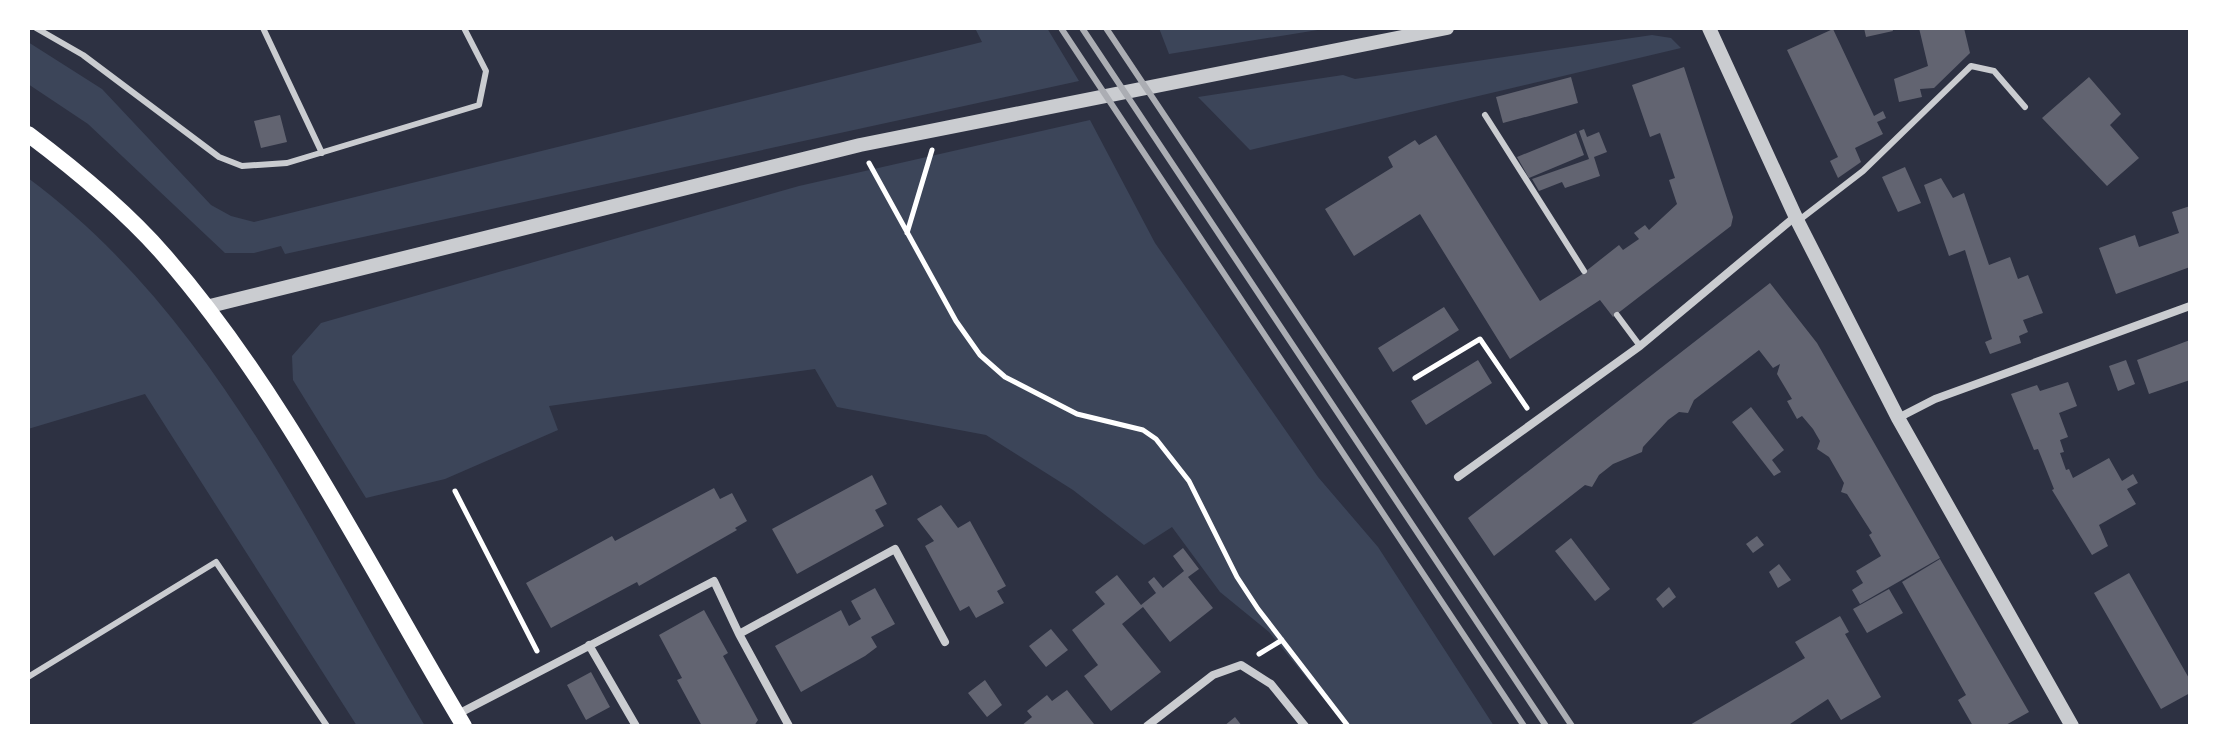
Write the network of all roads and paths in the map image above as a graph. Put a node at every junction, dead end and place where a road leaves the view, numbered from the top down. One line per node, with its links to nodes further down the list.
1 (36, 28): 11 (lane)
2 (263, 28): 11 (lane)
3 (464, 28): 11 (lane)
4 (1447, 28): 8 (street)
5 (1709, 28): 12 (street)
6 (2025, 107): 12 (lane)
7 (1485, 115): 14 (lane)
8 (938, 129): 10 (street); 13 (path)
9 (28, 134): 16 (main road)
10 (860, 145): 13 (path); 16 (street)
11 (322, 153)
12 (1797, 219): 18 (street); 20 (street)
13 (907, 234): 25 (path)
14 (1584, 271)
15 (2190, 306): 20 (street)
16 (206, 307): 31 (main road)
17 (1617, 315): 18 (lane)
18 (1640, 346): 21 (street)
19 (1415, 378): 21 (path)
20 (1898, 418): 38 (street)
21 (1536, 423): 22 (street)
22 (1458, 477)
23 (455, 491): 29 (path)
24 (739, 634): 26 (street); 27 (street); 34 (street)
25 (1282, 640): 28 (path); 37 (path)
26 (945, 642)
27 (589, 645): 29 (street); 33 (street)
28 (1263, 652)
29 (545, 666): 31 (street)
30 (28, 677): 32 (lane)
31 (461, 720)
32 (327, 726)
33 (636, 726)
34 (789, 726)
35 (1147, 726): 36 (street)
36 (1305, 726)
37 (1348, 726)
38 (2072, 726)

